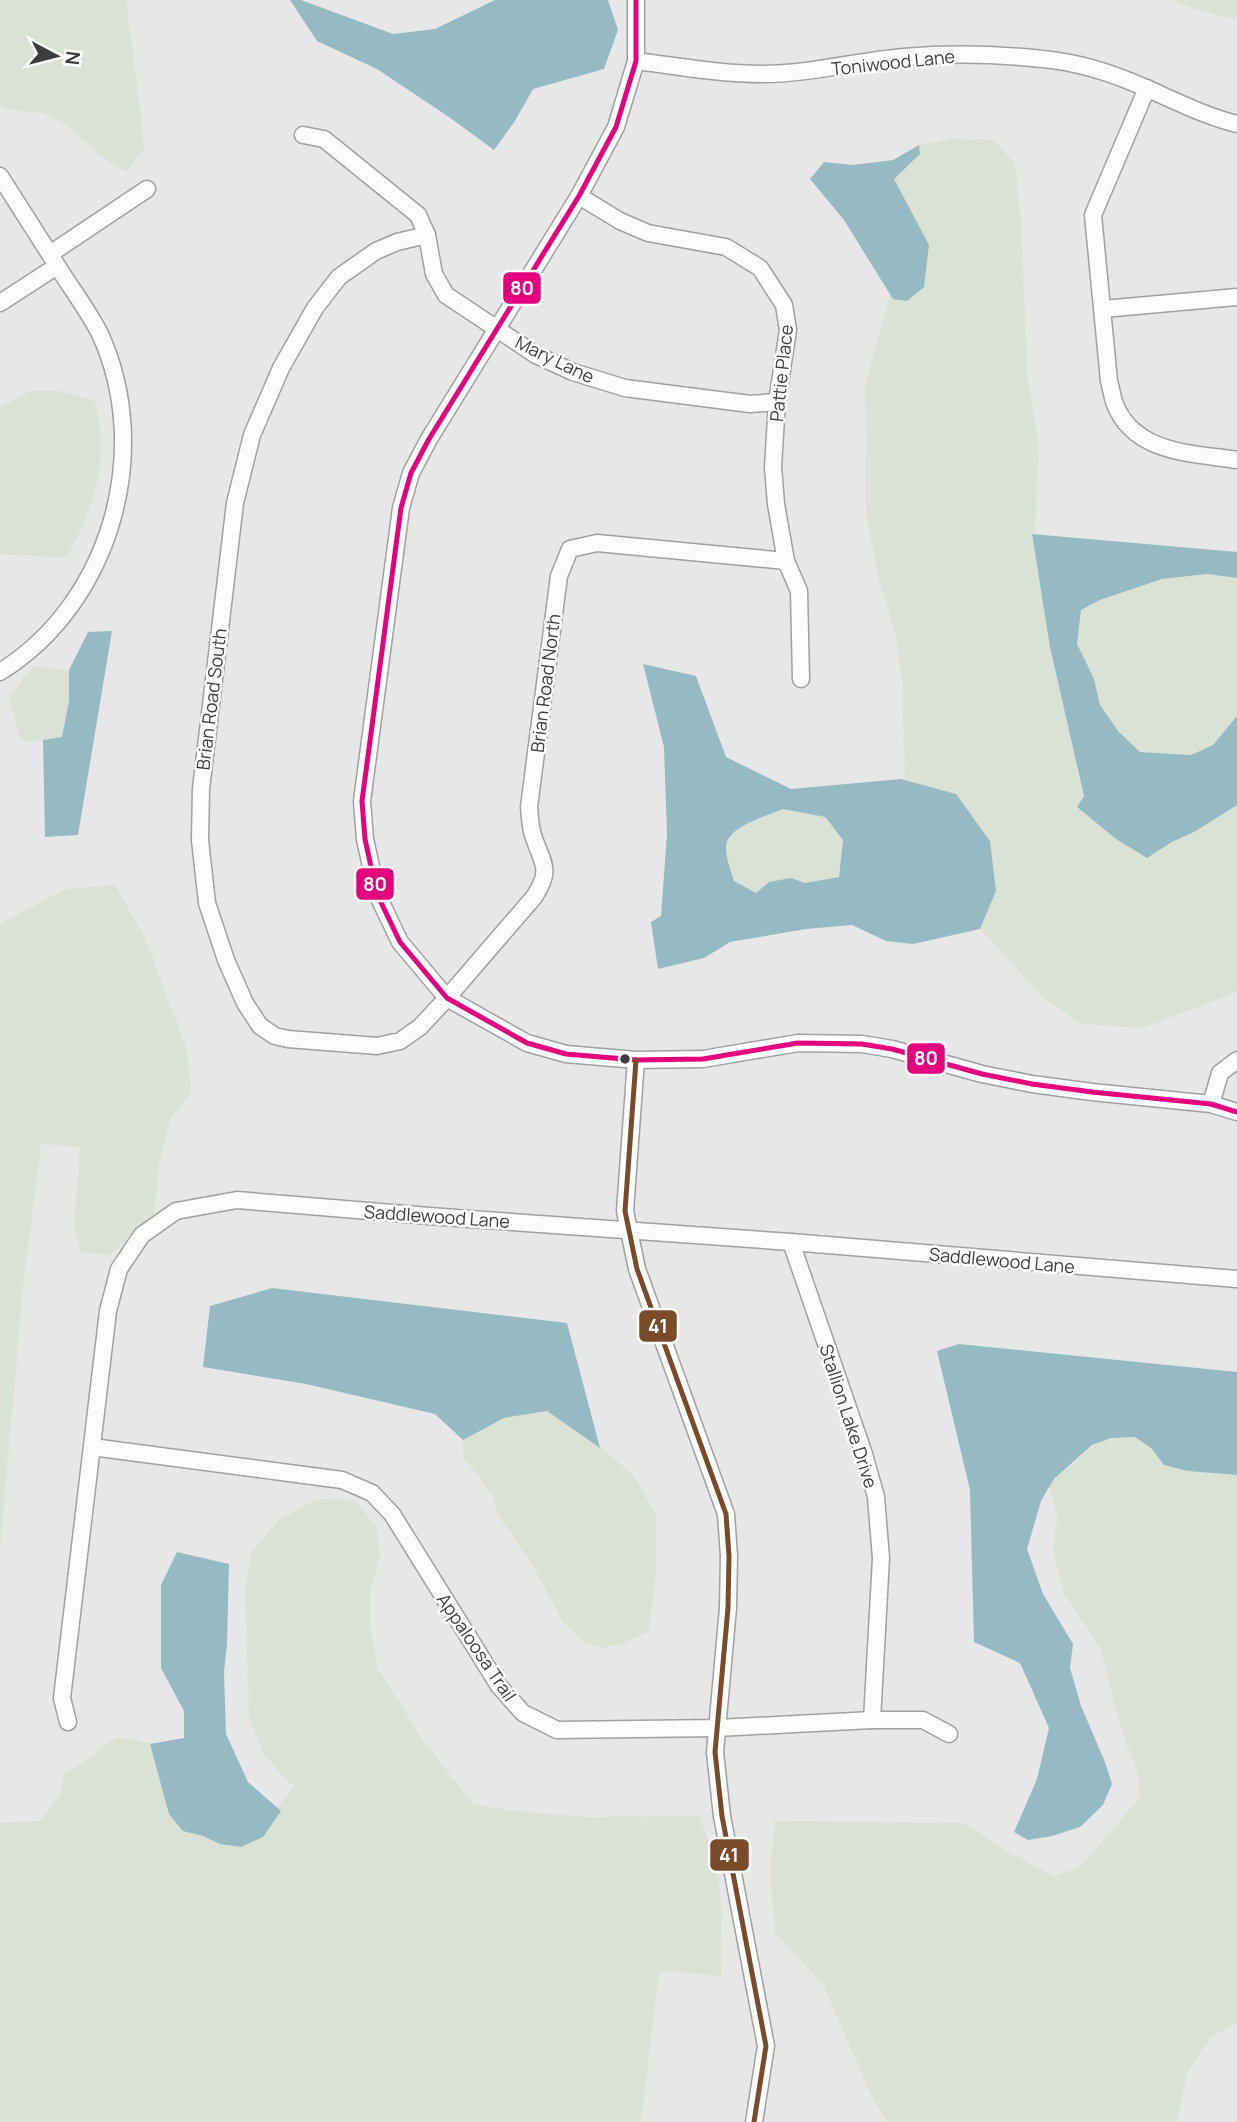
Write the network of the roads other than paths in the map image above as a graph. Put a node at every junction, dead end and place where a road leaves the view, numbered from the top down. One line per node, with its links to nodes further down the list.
1 (636, 0): 2 (street)
2 (636, 61): 3 (street, Toniwood Lane); 8 (street)
3 (1147, 88): 4 (street, Toniwood Lane); 13 (street)
4 (1237, 124)
5 (303, 135): 9 (street, Mary Lane)
6 (0, 176): 10 (street)
7 (147, 189): 10 (street)
8 (579, 196): 14 (street); 15 (street, Pattie Place)
9 (427, 235): 14 (street, Mary Lane); 20 (street, Brian Road South)
10 (53, 260): 12 (street); 18 (street)
11 (1237, 297): 13 (street)
12 (0, 303)
13 (1103, 309): 16 (street)
14 (496, 329): 15 (street, Mary Lane); 20 (street)
15 (777, 402): 17 (street, Pattie Place)
16 (1237, 460)
17 (786, 561): 19 (street, Pattie Place); 20 (street, Brian Road North)
18 (0, 673)
19 (801, 679)
20 (447, 998): 21 (street)
21 (636, 1060): 23 (street); 25 (street)
22 (1237, 1060): 23 (street)
23 (1211, 1104): 24 (street)
24 (1237, 1112)
25 (629, 1230): 26 (street, Saddlewood Lane); 28 (street, Saddlewood Lane); 31 (street)
26 (791, 1242): 27 (street, Saddlewood Lane); 29 (street, Stallion Lake Drive)
27 (1237, 1279)
28 (92, 1447): 30 (street, Saddlewood Lane); 31 (street, Appaloosa Trail)
29 (872, 1720): 31 (street, Appaloosa Trail); 32 (street, Appaloosa Trail)
30 (68, 1722)
31 (718, 1728): 33 (street)
32 (949, 1734)
33 (754, 2122)

